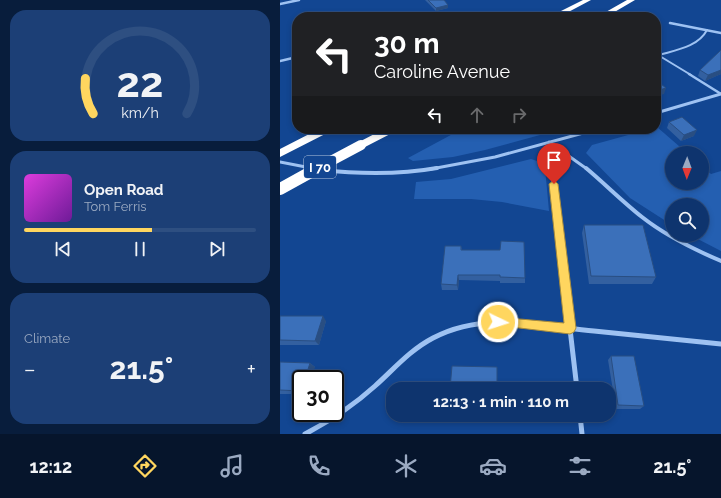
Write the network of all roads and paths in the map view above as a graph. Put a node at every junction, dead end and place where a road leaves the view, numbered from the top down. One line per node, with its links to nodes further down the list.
1 (299, 0): 4 (street)
2 (588, 0): 5 (highway)
3 (632, 0): 6 (highway)
4 (280, 4)
5 (564, 12)
6 (610, 12)
7 (670, 22): 8 (street)
8 (707, 30): 9 (street); 10 (lane)
9 (721, 33)
10 (661, 54)
11 (661, 57): 14 (lane)
12 (292, 58): 13 (street)
13 (280, 61)
14 (721, 94): 15 (street)
15 (661, 112)
16 (318, 134): 20 (highway, I 70)
17 (382, 134): 22 (highway, I 70, bridge)
18 (576, 134): 19 (street)
19 (549, 142): 21 (street); 23 (street); 24 (street)
20 (280, 153)
21 (280, 162)
22 (280, 189)
23 (721, 261)
24 (570, 328): 25 (street); 26 (street); 28 (street)
25 (721, 344)
26 (576, 382)
27 (581, 422): 29 (street)
28 (305, 434)
29 (582, 434)

